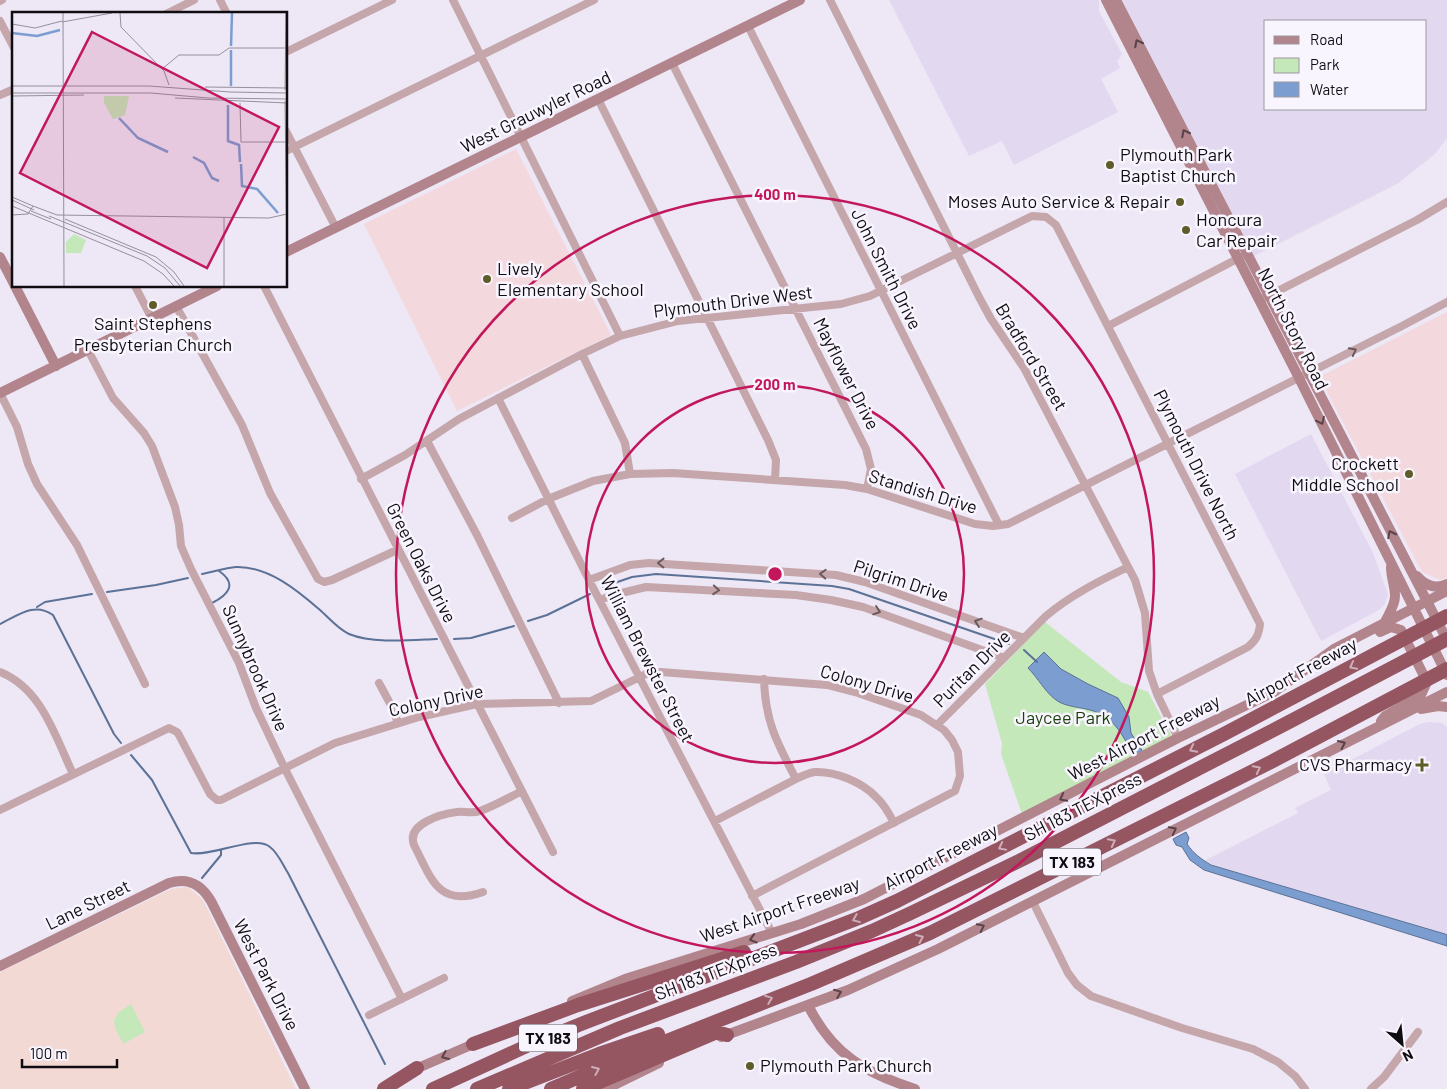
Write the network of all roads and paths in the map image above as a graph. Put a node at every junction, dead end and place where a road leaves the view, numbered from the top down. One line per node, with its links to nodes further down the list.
1 (194, 0): 10 (street)
2 (220, 0): 11 (street)
3 (392, 0): 15 (street)
4 (453, 0): 16 (street)
5 (594, 0): 16 (street)
6 (800, 0): 13 (main road, West Grauwyler Road)
7 (830, 0): 30 (street, Bradford Street)
8 (1106, 0): 18 (main road, North Story Road)
9 (1116, 0): 18 (main road, North Story Road, one-way to 9)
10 (170, 12)
11 (226, 12)
12 (0, 21): 14 (street)
13 (748, 26): 17 (main road, West Grauwyler Road); 38 (street, John Smith Drive)
14 (12, 44)
15 (288, 51)
16 (480, 56): 23 (street); 24 (street)
17 (672, 63): 21 (main road, West Grauwyler Road); 42 (street, Mayflower Drive)
18 (1151, 79): 32 (main road, North Story Road)
19 (12, 89): 20 (street)
20 (0, 95)
21 (598, 99): 23 (main road, West Grauwyler Road); 44 (street)
22 (288, 135): 24 (street)
23 (520, 137): 28 (main road, West Grauwyler Road); 46 (street)
24 (294, 147): 25 (street); 28 (street)
25 (288, 150)
26 (1447, 202): 39 (street)
27 (1036, 216): 30 (street, Plymouth Drive West); 45 (street, Plymouth Drive North)
28 (336, 228): 29 (main road, West Grauwyler Road)
29 (288, 251)
30 (956, 253): 38 (street, Plymouth Drive West); 58 (street, Bradford Street)
31 (0, 257): 33 (main road)
32 (1243, 257): 39 (main road, North Story Road); 45 (street)
33 (12, 281)
34 (16, 288): 49 (main road)
35 (136, 288): 43 (street)
36 (213, 288): 41 (main road)
37 (265, 288): 56 (street, Green Oaks Drive)
38 (881, 291): 42 (street, Plymouth Drive West); 62 (street, John Smith Drive)
39 (1264, 298): 50 (main road, North Story Road)
40 (1447, 302): 50 (street, Standish Drive, one-way to 40)
41 (176, 306): 43 (main road); 63 (street)
42 (796, 310): 44 (street, Plymouth Drive West); 59 (street, Mayflower Drive)
43 (152, 318): 47 (main road)
44 (707, 318): 46 (street, Plymouth Drive West); 57 (street)
45 (1108, 326): 54 (street, Plymouth Drive North)
46 (620, 336): 48 (street, Plymouth Drive West)
47 (88, 350): 49 (main road); 100 (street, Sunnybrook Drive)
48 (582, 354): 52 (street, Plymouth Drive West); 55 (street)
49 (56, 366): 51 (main road)
50 (1304, 375): 54 (street, Standish Drive); 64 (main road, North Story Road, one-way to 50); 65 (main road, North Story Road, one-way to 65)
51 (0, 393): 89 (street)
52 (498, 398): 53 (street, Plymouth Drive West); 60 (street, William Brewster Street)
53 (427, 441): 56 (street, Plymouth Drive West); 92 (street)
54 (1168, 444): 58 (street, Standish Drive); 91 (street, Plymouth Drive North)
55 (630, 474): 57 (street, Standish Drive); 60 (street, Standish Drive)
56 (361, 479): 63 (street, Green Oaks Drive)
57 (775, 480): 59 (street, Standish Drive)
58 (1086, 486): 62 (street, Standish Drive); 66 (street, Bradford Street)
59 (867, 489): 62 (street, Standish Drive)
60 (548, 499): 61 (street, Standish Drive); 67 (street, William Brewster Street)
61 (512, 518)
62 (999, 526)
63 (397, 550): 93 (street, Green Oaks Drive)
64 (1406, 563): 68 (main road); 71 (main road, North Story Road)
65 (1391, 564): 72 (main road, North Story Road); 75 (main road)
66 (1128, 567): 77 (street, Puritan Drive); 91 (street, Bradford Street)
67 (589, 580): 70 (street, William Brewster Street); 77 (street, Pilgrim Drive, one-way to 67)
68 (1447, 584)
69 (1447, 592): 71 (main road, West Airport Freeway)
70 (600, 600): 81 (street, Pilgrim Drive, one-way to 81); 86 (street, William Brewster Street)
71 (1428, 601): 72 (main road, West Airport Freeway); 78 (main road, North Story Road)
72 (1413, 609): 75 (main road, West Airport Freeway); 85 (main road, North Story Road)
73 (1447, 612): 76 (highway)
74 (1447, 618): 76 (highway, Airport Freeway / TX 183)
75 (1384, 624): 80 (main road, West Airport Freeway)
76 (1430, 625): 113 (highway, Airport Freeway / TX 183, one-way to 113)
77 (1024, 638): 81 (street, Puritan Drive)
78 (1447, 639): 82 (highway, SH 183 TEXpress)
79 (1447, 646): 82 (highway, SH 183 TEXpress)
80 (1327, 655): 98 (main road); 99 (main road, West Airport Freeway)
81 (1004, 658): 97 (street, Puritan Drive)
82 (1403, 665): 131 (highway, SH 183 TEXpress); 132 (highway, SH 183 TEXpress)
83 (1447, 669): 120 (highway, TX 183, one-way to 83)
84 (0, 672): 101 (street)
85 (1447, 675)
86 (639, 677): 87 (street, Colony Drive); 92 (street, Colony Drive); 105 (street, William Brewster Street)
87 (764, 679): 97 (street, Colony Drive); 102 (street)
88 (379, 683): 96 (street)
89 (145, 684)
90 (1447, 692): 95 (main road)
91 (1157, 694): 99 (street, Bradford Street)
92 (559, 703): 93 (street, Colony Drive)
93 (477, 704): 96 (street, Colony Drive); 103 (street, Green Oaks Drive)
94 (1447, 707): 95 (main road)
95 (1408, 712): 98 (main road)
96 (398, 723): 100 (street, Colony Drive)
97 (937, 725): 106 (street, Puritan Drive)
98 (1376, 728): 111 (main road, one-way to 98)
99 (1178, 738): 112 (main road, West Airport Freeway, one-way to 112)
100 (285, 769): 101 (street, Colony Drive); 117 (street, Sunnybrook Drive)
101 (73, 774): 104 (street, Colony Drive)
102 (796, 779): 105 (street); 106 (street)
103 (522, 791): 107 (street, Green Oaks Drive); 109 (street)
104 (0, 810)
105 (714, 821): 110 (street, William Brewster Street)
106 (894, 823): 110 (street, Puritan Drive)
107 (553, 852)
108 (191, 882): 114 (main road, Lane Street); 126 (main road, West Park Drive)
109 (483, 892)
110 (752, 896): 112 (street, William Brewster Street)
111 (1033, 902): 118 (main road, one-way to 111); 138 (street)
112 (772, 933): 123 (main road, West Airport Freeway, one-way to 123)
113 (775, 949): 116 (highway, Airport Freeway / TX 183); 123 (highway)
114 (0, 966)
115 (444, 978): 117 (street)
116 (664, 991): 129 (highway, Airport Freeway / TX 183); 130 (highway)
117 (402, 999): 119 (street)
118 (808, 1005): 122 (main road); 125 (main road)
119 (369, 1015)
120 (724, 1017): 133 (highway); 134 (highway, TX 183, one-way to 120)
121 (1418, 1032): 139 (street)
122 (727, 1035): 135 (highway); 136 (main road)
123 (473, 1044): 124 (main road, West Airport Freeway, one-way to 124)
124 (417, 1068): 127 (main road, West Airport Freeway); 128 (highway)
125 (899, 1087): 137 (main road)
126 (305, 1089)
127 (374, 1089)
128 (384, 1089)
129 (433, 1089)
130 (456, 1089)
131 (477, 1089)
132 (491, 1089)
133 (509, 1089)
134 (553, 1089)
135 (583, 1089)
136 (606, 1089)
137 (914, 1089)
138 (1305, 1089)
139 (1371, 1089)

